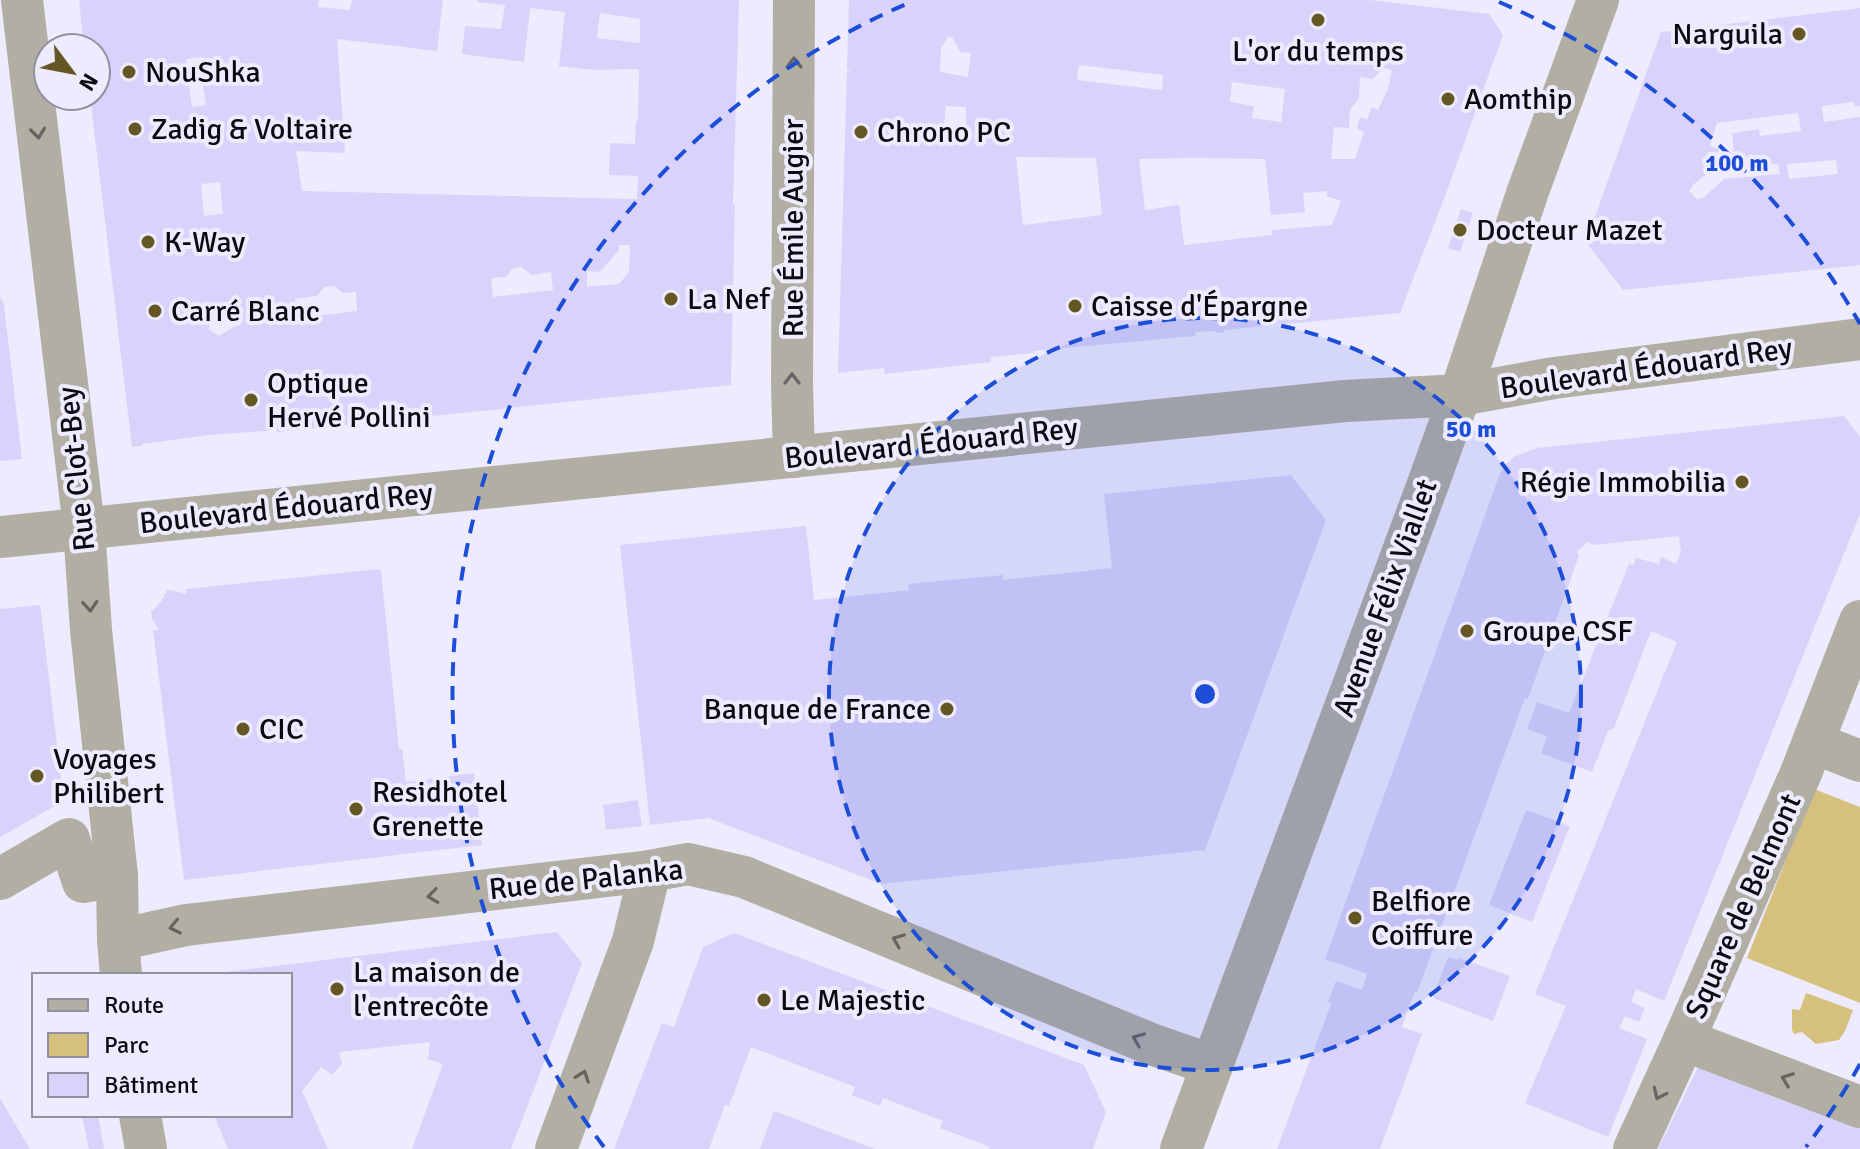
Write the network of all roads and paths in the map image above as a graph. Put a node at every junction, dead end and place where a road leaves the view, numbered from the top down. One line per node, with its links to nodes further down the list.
1 (22, 0): 7 (street, Rue Clot-Bey, one-way to 7)
2 (794, 0): 6 (street, Rue Émile Augier, one-way to 2)
3 (1598, 0): 5 (street, Avenue Félix Viallet)
4 (1860, 339): 5 (street, Boulevard Édouard Rey)
5 (1460, 395): 6 (street, Boulevard Édouard Rey); 17 (street, Avenue Félix Viallet)
6 (794, 457): 7 (street, Boulevard Édouard Rey)
7 (84, 528): 8 (street, Boulevard Édouard Rey); 13 (street, Rue Clot-Bey, one-way to 13)
8 (0, 537)
9 (1860, 621): 10 (street, Square de Belmont)
10 (1807, 758): 11 (street); 16 (street, Square de Belmont)
11 (1860, 761)
12 (650, 871): 15 (street, Rue de Palanka, one-way to 15); 17 (street, Rue de Palanka, one-way to 12); 21 (street, one-way to 12)
13 (117, 876): 14 (street); 15 (street, Rue Clot-Bey)
14 (0, 879)
15 (119, 957)
16 (1684, 1040): 18 (street, one-way to 16); 23 (street, Square de Belmont, one-way to 23)
17 (1212, 1065): 22 (street, Avenue Félix Viallet)
18 (1860, 1107)
19 (140, 1117): 20 (street)
20 (146, 1149)
21 (556, 1149)
22 (1181, 1149)
23 (1634, 1149)

